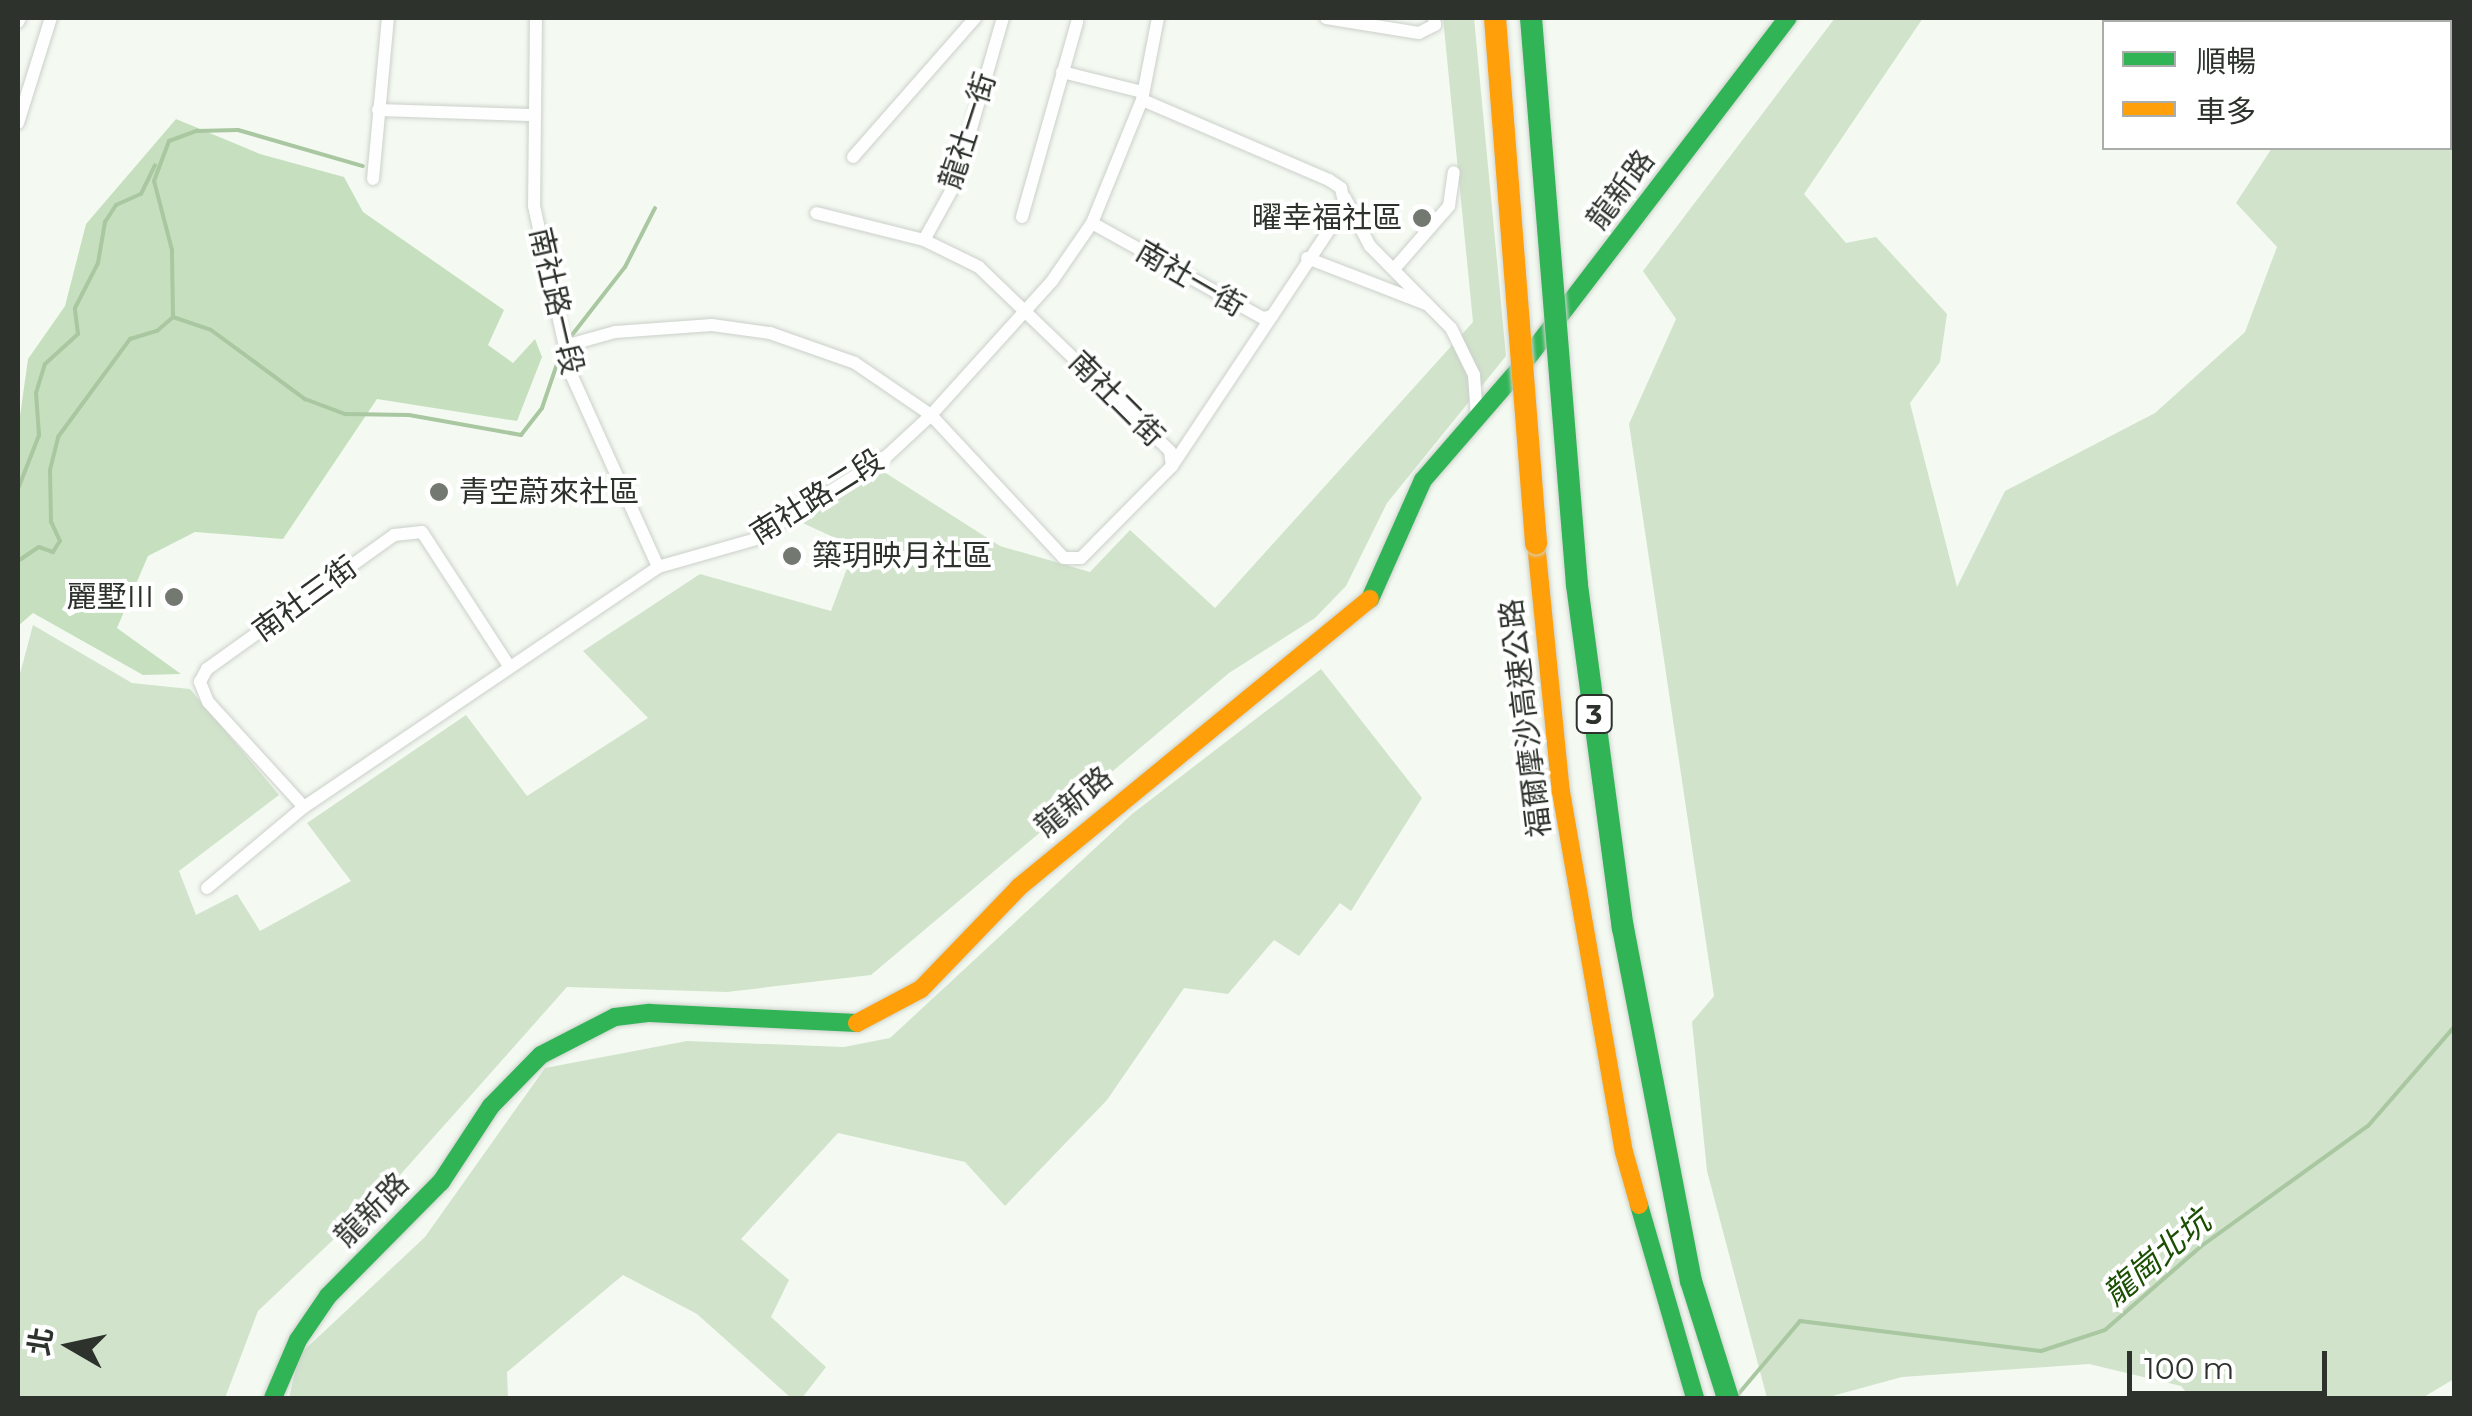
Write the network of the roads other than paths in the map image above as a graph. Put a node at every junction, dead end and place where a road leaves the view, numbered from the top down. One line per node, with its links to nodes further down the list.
1 (51, 18): 17 (street)
2 (388, 18): 15 (street)
3 (536, 18): 16 (street, 南社路一段)
4 (976, 18): 18 (street)
5 (1003, 18): 25 (street, 龍社一街)
6 (1158, 18): 14 (street, 南社路二段)
7 (1326, 18): 8 (street)
8 (1434, 18)
9 (1495, 18): 40 (main road, 福爾摩沙高速公路 / 3, bridge)
10 (1531, 18): 41 (main road, 3, bridge)
11 (1788, 18): 32 (main road, 龍新路)
12 (1076, 22): 13 (street)
13 (1062, 72): 14 (street); 23 (street)
14 (1142, 96): 21 (street); 24 (street, 南社路二段)
15 (378, 110): 16 (street); 20 (street)
16 (530, 114): 31 (street, 南社路一段)
17 (18, 123)
18 (853, 158)
19 (1454, 172): 27 (street)
20 (373, 179)
21 (1344, 197): 26 (street, 南社一街); 27 (street)
22 (816, 213): 25 (street, 南社二街)
23 (1022, 218)
24 (1092, 223): 28 (street, 南社路二段); 30 (street, 南社一街)
25 (924, 240): 28 (street, 南社二街)
26 (1307, 258): 29 (street); 30 (street, 南社一街)
27 (1394, 269): 29 (street)
28 (1023, 305): 33 (street, 南社路二段); 34 (street, 南社二街)
29 (1437, 310): 32 (street)
30 (1272, 316): 34 (street)
31 (565, 346): 33 (street, 南社二街); 35 (street, 南社路一段)
32 (1477, 414): 39 (main road, 龍新路)
33 (931, 416): 34 (street, 南社二街); 35 (street, 南社路二段)
34 (1172, 466)
35 (658, 567): 36 (street, 南社路二段)
36 (509, 666): 37 (street, 南社路二段); 37 (street, 南社三街)
37 (304, 807): 38 (street, 南社路二段)
38 (207, 888)
39 (274, 1398)
40 (1695, 1398)
41 (1728, 1398)

